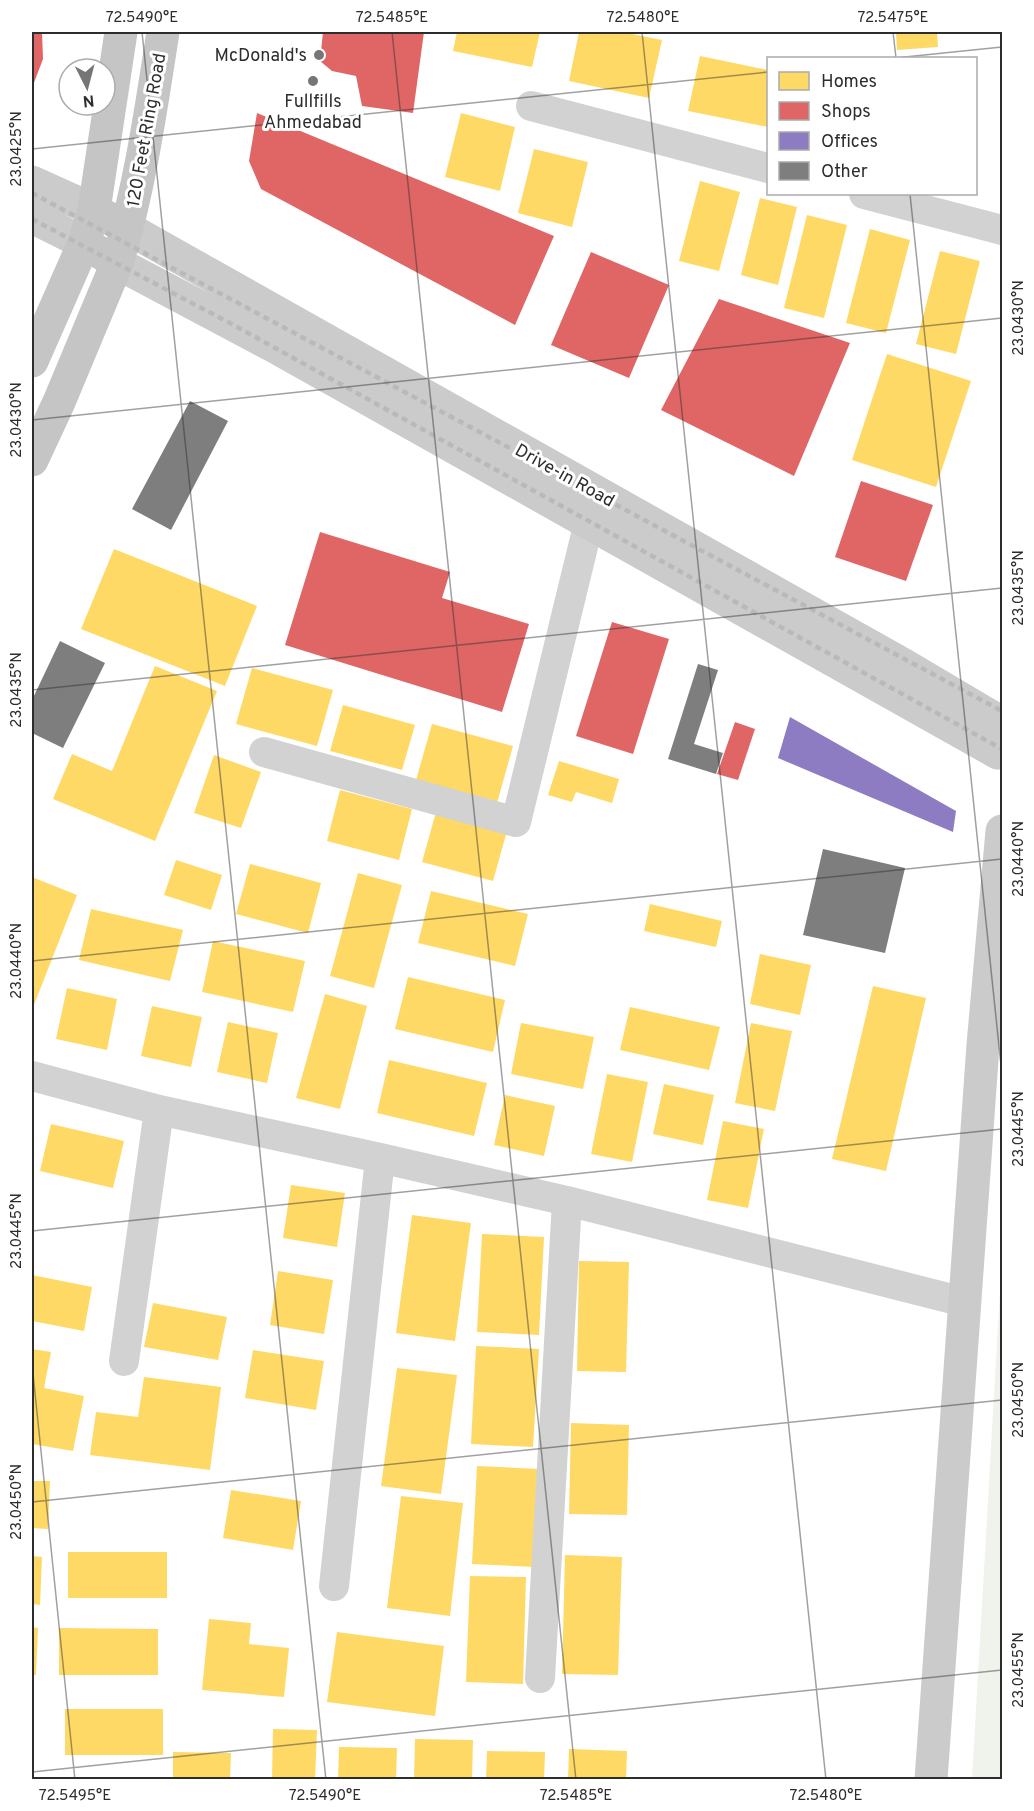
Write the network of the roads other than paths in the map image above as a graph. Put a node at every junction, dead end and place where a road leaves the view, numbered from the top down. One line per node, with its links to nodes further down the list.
1 (121, 32): 7 (main road)
2 (163, 32): 9 (main road, 120 Feet Ring Road)
3 (531, 105): 4 (street)
4 (767, 168)
5 (32, 182): 7 (main road)
6 (868, 195): 10 (street)
7 (94, 210): 9 (main road); 11 (main road)
8 (32, 217): 11 (main road)
9 (128, 228): 12 (main road, 120 Feet Ring Road); 16 (main road, Drive-in Road)
10 (1002, 230)
11 (84, 243): 12 (main road); 13 (main road)
12 (117, 262): 14 (main road); 15 (main road)
13 (32, 361)
14 (32, 460)
15 (589, 522): 16 (main road); 17 (street)
16 (1001, 743)
17 (264, 752)
18 (1002, 831): 23 (main road)
19 (32, 1076): 20 (street)
20 (159, 1110): 21 (street); 24 (street)
21 (380, 1158): 22 (street); 25 (street)
22 (567, 1202): 23 (street); 26 (street)
23 (964, 1302): 27 (main road)
24 (124, 1361)
25 (334, 1586)
26 (540, 1678)
27 (931, 1779)

